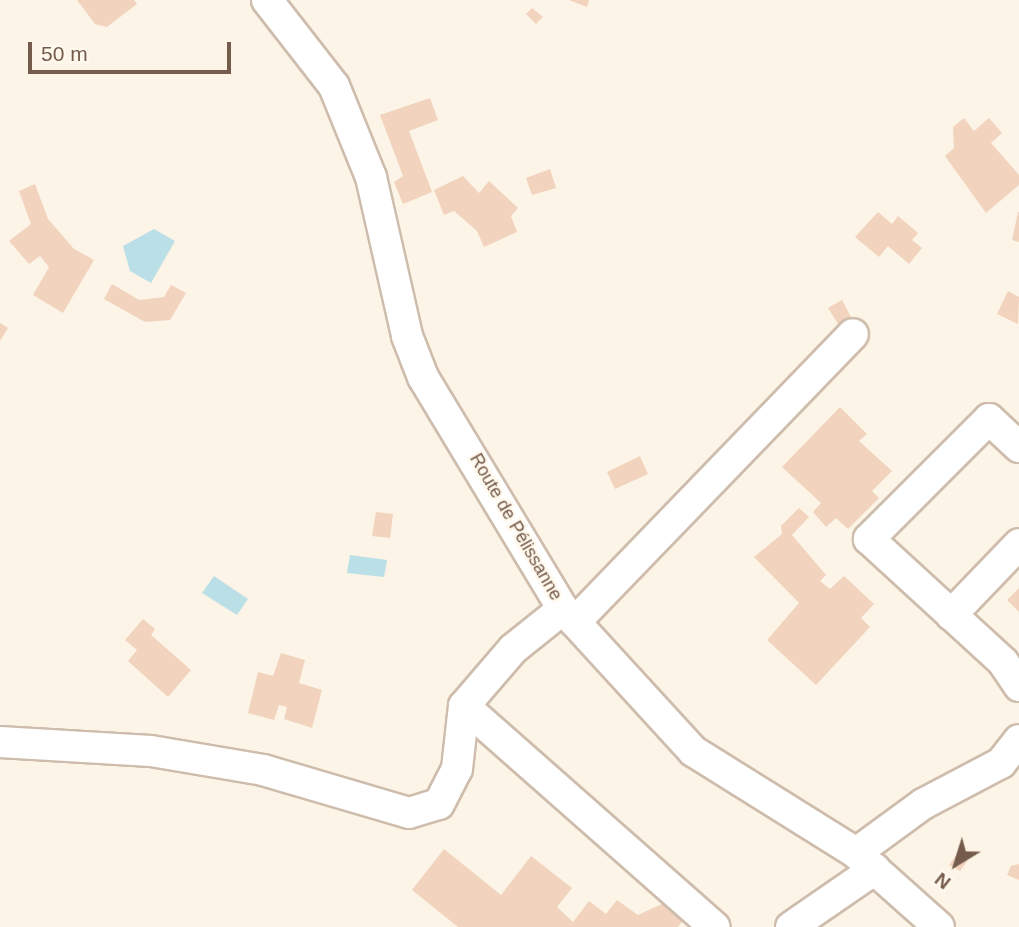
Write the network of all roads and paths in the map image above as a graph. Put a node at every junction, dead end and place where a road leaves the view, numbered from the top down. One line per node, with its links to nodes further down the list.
1 (267, 0): 5 (street, Route de Pélissanne)
2 (853, 334): 5 (street)
3 (1019, 447): 6 (street)
4 (1019, 544): 6 (street)
5 (569, 615): 8 (street); 11 (street, Route de Pélissanne)
6 (950, 615): 7 (street)
7 (1019, 686)
8 (464, 706): 10 (street); 12 (street)
9 (1019, 740): 11 (street)
10 (0, 742)
11 (866, 861): 13 (street); 14 (street, Route de Pélissanne)
12 (715, 927)
13 (791, 927)
14 (939, 927)

